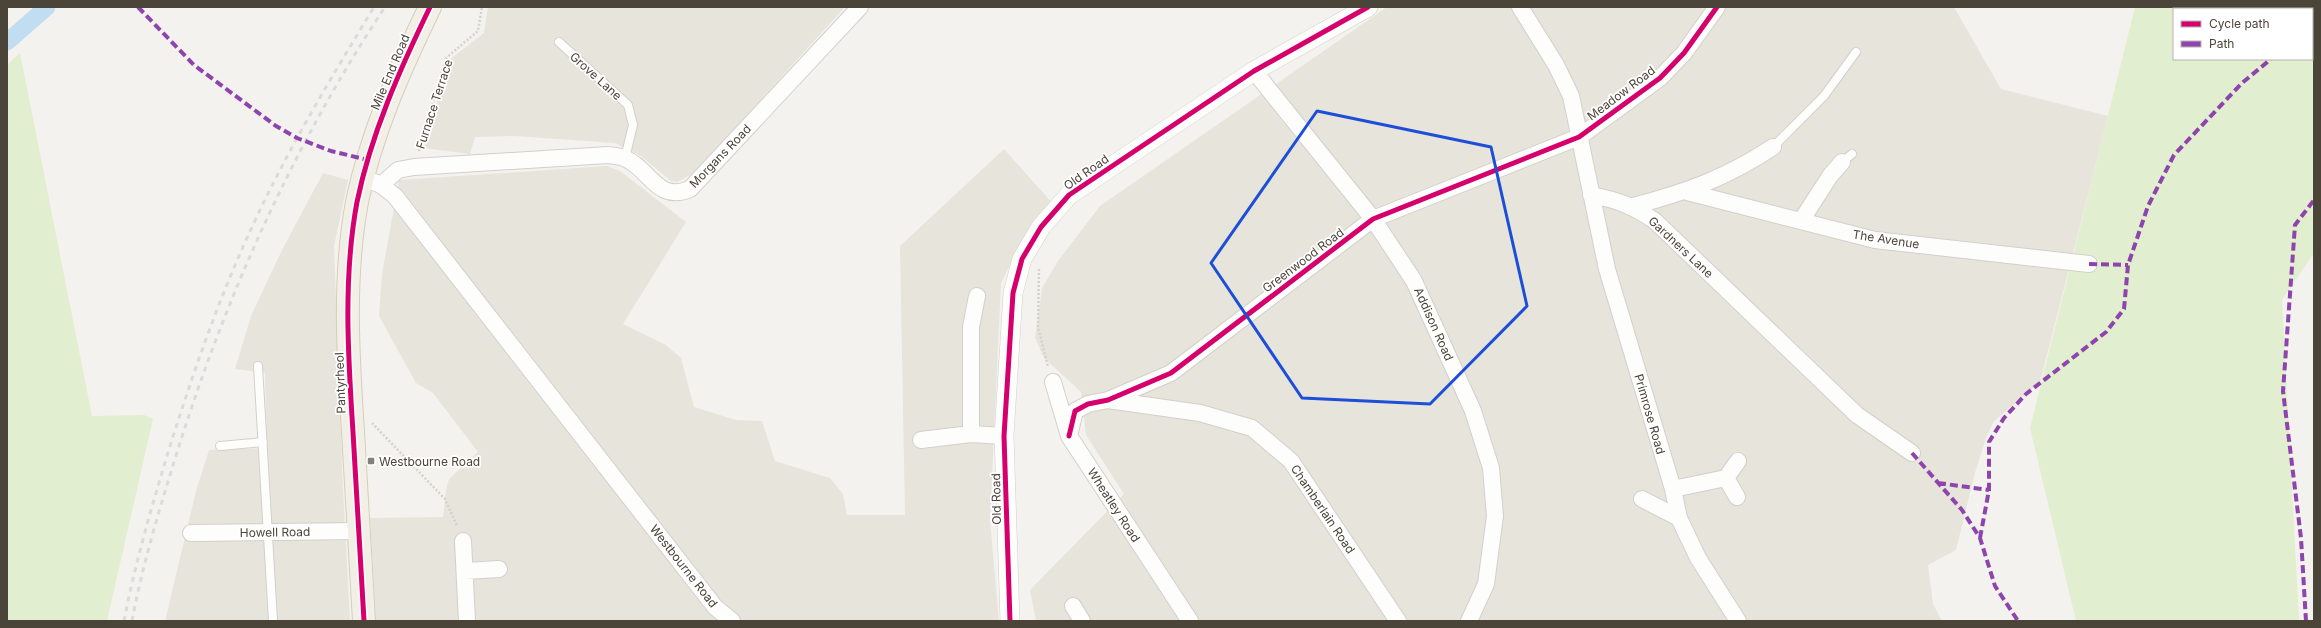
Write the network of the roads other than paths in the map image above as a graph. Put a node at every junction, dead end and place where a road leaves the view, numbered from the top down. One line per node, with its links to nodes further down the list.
1 (430, 7): 10 (main road, Mile End Road)
2 (860, 7): 12 (street, Morgans Road)
3 (1368, 7): 8 (street, Old Road)
4 (1520, 7): 9 (street)
5 (1717, 7): 9 (street, Meadow Road)
6 (559, 42): 12 (lane, Grove Lane)
7 (1856, 52): 11 (lane)
8 (1254, 71): 18 (street, Addison Road); 26 (street, Old Road)
9 (1579, 137): 16 (street); 18 (street, Greenwood Road)
10 (372, 146): 14 (main road, Pantyrheol)
11 (1774, 148): 15 (street)
12 (625, 158): 14 (street)
13 (1847, 158): 19 (street)
14 (372, 182): 38 (main road, Pantyrheol); 48 (street, Westbourne Road)
15 (1687, 192): 17 (street); 19 (street, The Avenue)
16 (1591, 195): 17 (street, Gardners Lane); 34 (street, Primrose Road)
17 (1633, 206): 31 (street, Gardners Lane)
18 (1373, 219): 24 (street, Greenwood Road); 53 (street, Addison Road)
19 (1801, 221): 20 (street, The Avenue)
20 (2089, 264)
21 (977, 296): 25 (street)
22 (258, 366): 29 (lane)
23 (1053, 382): 27 (street, Wheatley Road)
24 (1108, 400): 27 (street, Greenwood Road); 52 (street, Chamberlain Road)
25 (971, 434): 26 (street); 28 (street)
26 (1004, 436): 49 (street, Old Road)
27 (1069, 436): 51 (street, Wheatley Road)
28 (921, 440)
29 (263, 442): 30 (lane); 39 (lane)
30 (220, 446)
31 (1912, 453)
32 (1738, 461): 33 (street)
33 (1726, 478): 34 (street); 35 (street)
34 (1672, 489): 37 (street, Primrose Road)
35 (1737, 497)
36 (1642, 499): 37 (street)
37 (1679, 518): 54 (street, Primrose Road)
38 (359, 531): 39 (street, Howell Road); 46 (main road, Pantyrheol)
39 (269, 532): 40 (street, Howell Road); 45 (lane)
40 (191, 533)
41 (463, 541): 43 (street)
42 (498, 569): 43 (street)
43 (465, 571): 47 (street)
44 (1072, 606): 50 (street)
45 (273, 621)
46 (364, 621)
47 (467, 621)
48 (732, 621)
49 (1010, 621)
50 (1082, 621)
51 (1190, 621)
52 (1398, 621)
53 (1469, 621)
54 (1738, 621)

